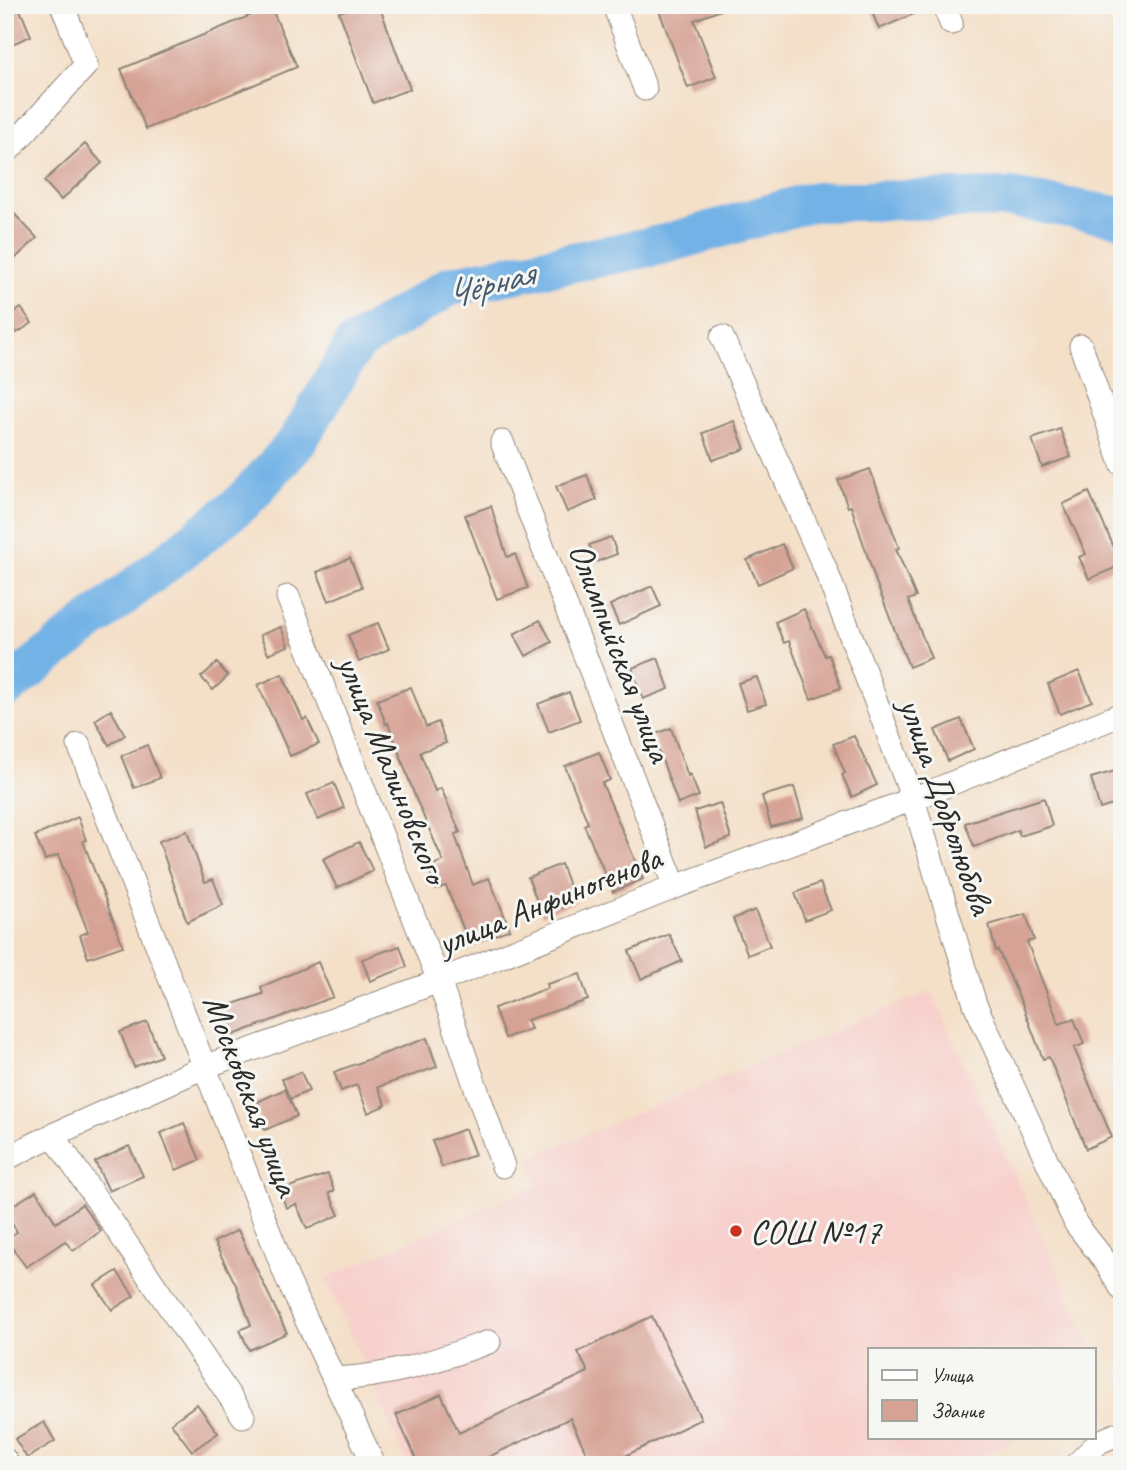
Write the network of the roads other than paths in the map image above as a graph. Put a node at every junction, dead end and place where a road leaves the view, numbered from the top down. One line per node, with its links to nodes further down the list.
1 (62, 5): 4 (street)
2 (614, 5): 3 (street)
3 (645, 89)
4 (5, 154)
5 (722, 337): 12 (street, улица Добролюбова)
6 (1081, 346): 8 (street)
7 (502, 442): 13 (street, Олимпийская улица)
8 (1122, 464)
9 (288, 597): 14 (street, улица Малиновского)
10 (1122, 714): 12 (street, улица Анфиногенова)
11 (79, 744): 15 (street, Московская улица)
12 (913, 799): 13 (street, улица Анфиногенова); 19 (street, улица Добролюбова)
13 (675, 887): 14 (street, улица Анфиногенова)
14 (439, 981): 15 (street, улица Анфиногенова); 18 (street, улица Малиновского)
15 (204, 1067): 16 (street, улица Анфиногенова); 21 (street, Московская улица)
16 (53, 1135): 17 (street, улица Анфиногенова); 22 (street)
17 (5, 1159)
18 (503, 1166)
19 (1122, 1289)
20 (489, 1342): 21 (street)
21 (335, 1379): 25 (street, Московская улица)
22 (243, 1416)
23 (1122, 1432): 27 (street)
24 (5, 1460): 26 (street)
25 (371, 1464)
26 (8, 1465)
27 (1076, 1465)

